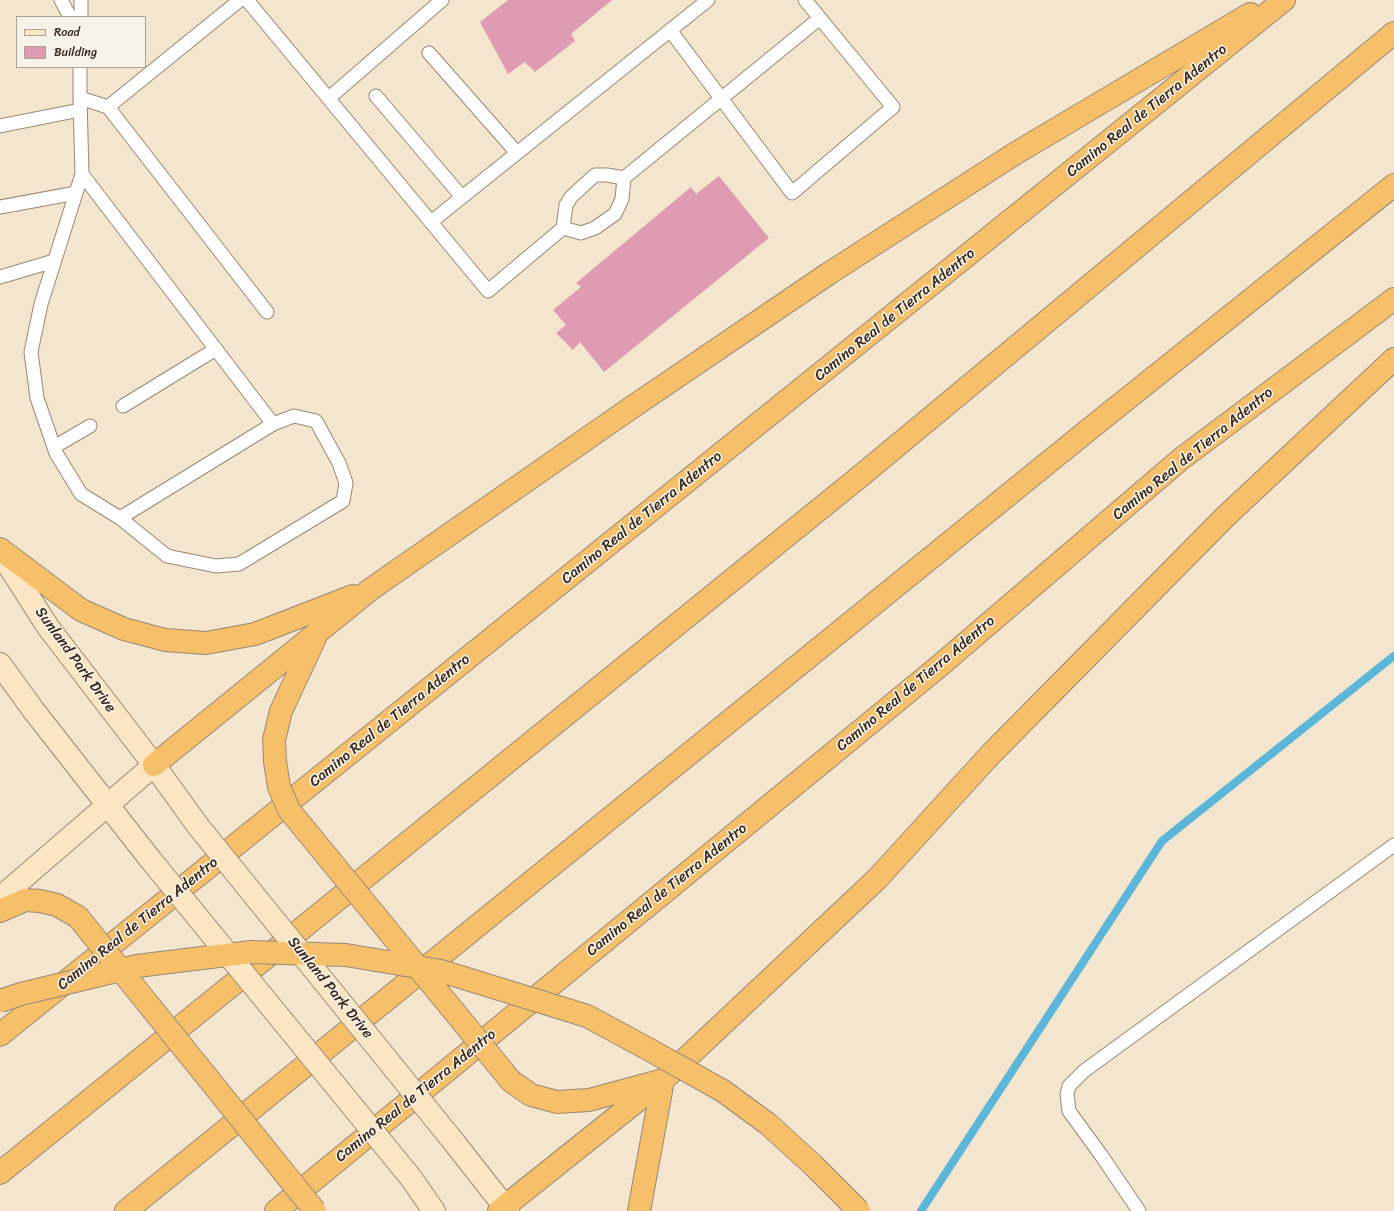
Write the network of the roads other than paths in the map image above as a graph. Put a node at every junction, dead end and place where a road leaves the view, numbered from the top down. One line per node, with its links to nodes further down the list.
1 (61, 0): 10 (lane)
2 (81, 0): 11 (lane)
3 (240, 0): 21 (lane)
4 (247, 0): 18 (lane)
5 (442, 0): 18 (lane)
6 (708, 0): 13 (lane)
7 (805, 0): 12 (lane)
8 (1273, 0): 44 (highway)
9 (1284, 0): 53 (highway, Camino Real de Tierra Adentro)
10 (69, 16)
11 (81, 16)
12 (820, 18): 19 (lane); 19 (lane)
13 (670, 30): 19 (lane); 23 (lane)
14 (1394, 33): 55 (highway)
15 (429, 53): 23 (lane)
16 (80, 68): 20 (lane)
17 (376, 96): 28 (lane)
18 (329, 98): 30 (lane)
19 (721, 99): 25 (lane)
20 (80, 104): 21 (lane); 22 (lane); 24 (lane)
21 (108, 107): 35 (lane)
22 (0, 126)
23 (517, 153): 28 (lane)
24 (82, 174): 27 (lane); 36 (lane)
25 (624, 178): 31 (lane); 31 (lane)
26 (1394, 185): 57 (highway)
27 (76, 193): 29 (lane); 32 (lane)
28 (462, 197): 30 (lane)
29 (0, 207)
30 (431, 222): 31 (lane)
31 (563, 228)
32 (54, 262): 33 (lane); 41 (lane)
33 (0, 277)
34 (1394, 299): 58 (highway, Camino Real de Tierra Adentro)
35 (267, 312)
36 (216, 349): 38 (lane); 39 (lane)
37 (1394, 359): 54 (highway)
38 (123, 406)
39 (273, 424): 42 (lane); 42 (lane)
40 (90, 426): 41 (lane)
41 (54, 447): 42 (lane)
42 (120, 518)
43 (0, 551): 44 (highway); 47 (main road, Sunland Park Drive)
44 (371, 589): 45 (highway)
45 (318, 633): 47 (highway); 54 (highway, bridge)
46 (0, 664): 48 (main road)
47 (154, 764): 48 (main road); 56 (main road, Sunland Park Drive, bridge)
48 (107, 804): 50 (main road); 60 (main road, bridge)
49 (1394, 846): 63 (lane)
50 (0, 898)
51 (0, 911): 59 (highway, bridge)
52 (0, 1001): 62 (highway, bridge)
53 (0, 1035)
54 (664, 1080): 56 (highway); 61 (highway)
55 (0, 1173)
56 (504, 1210)
57 (126, 1211)
58 (276, 1211)
59 (315, 1211)
60 (434, 1211)
61 (639, 1211)
62 (859, 1211)
63 (1139, 1211)

